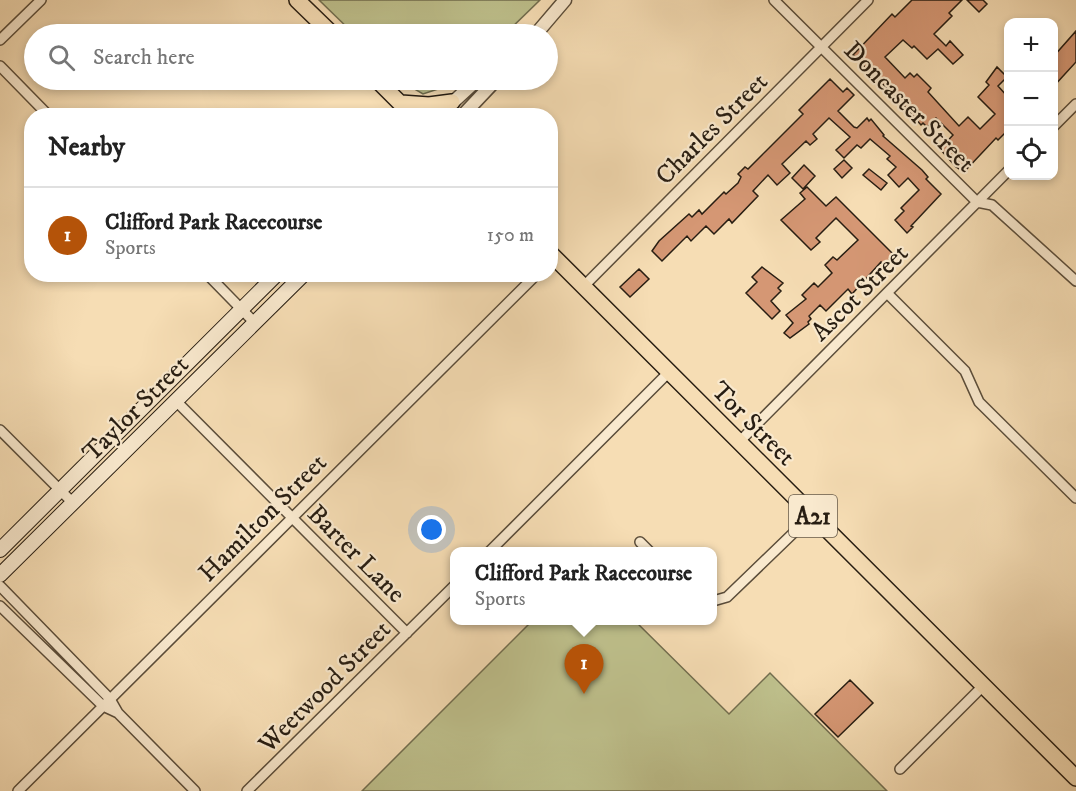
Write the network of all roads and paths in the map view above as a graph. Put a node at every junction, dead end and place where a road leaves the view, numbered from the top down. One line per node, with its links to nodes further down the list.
1 (41, 0): 10 (street)
2 (297, 0): 7 (highway)
3 (565, 0): 6 (street)
4 (774, 0): 11 (street, Doncaster Street)
5 (868, 0): 11 (street, Charles Street)
6 (547, 19): 8 (street); 9 (street)
7 (322, 24)
8 (540, 24)
9 (543, 24)
10 (0, 40)
11 (821, 47): 25 (street, Doncaster Street); 32 (street, Charles Street)
12 (0, 66): 19 (street)
13 (387, 90): 17 (highway)
14 (466, 90): 16 (street)
15 (487, 90): 22 (street)
16 (452, 102): 17 (highway); 21 (street)
17 (401, 103): 20 (highway)
18 (1076, 104): 23 (street)
19 (41, 108)
20 (406, 108)
21 (446, 108)
22 (470, 108)
23 (1058, 121)
24 (1004, 175): 25 (street, Ascot Street)
25 (977, 202): 27 (street, Doncaster Street); 33 (street, Ascot Street)
26 (558, 263): 32 (highway, Tor Street / A21)
27 (1076, 281)
28 (215, 282): 34 (street)
29 (269, 282): 34 (main road, Taylor Street)
30 (296, 282): 35 (main road, Taylor Street)
31 (529, 282): 44 (street, Hamilton Street)
32 (583, 286): 36 (highway, Tor Street / A21)
33 (887, 293): 39 (street, Ascot Street); 41 (street)
34 (242, 310): 35 (street); 40 (main road, Taylor Street)
35 (255, 323): 37 (main road, Taylor Street)
36 (669, 372): 39 (highway, Tor Street / A21); 46 (street)
37 (176, 401): 42 (main road, Taylor Street); 44 (street, Barter Lane)
38 (0, 430): 40 (street)
39 (739, 442): 43 (highway, Tor Street / A21)
40 (60, 490): 42 (street); 48 (main road, Taylor Street)
41 (1076, 498)
42 (73, 503): 49 (main road, Taylor Street)
43 (812, 515): 52 (street); 55 (highway, Tor Street / A21)
44 (292, 517): 54 (street, Barter Lane); 56 (street, Hamilton Street)
45 (640, 542): 47 (street)
46 (494, 547)
47 (645, 547)
48 (0, 549)
49 (0, 575)
50 (0, 586): 56 (street)
51 (450, 590): 54 (street, Weetwood Street)
52 (717, 600)
53 (0, 606): 56 (street)
54 (407, 633): 61 (street, Weetwood Street)
55 (983, 686): 57 (street); 58 (highway, Tor Street / A21)
56 (107, 702): 59 (street, Hamilton Street); 60 (street)
57 (900, 769)
58 (1076, 778)
59 (18, 791)
60 (195, 791)
61 (247, 791)

